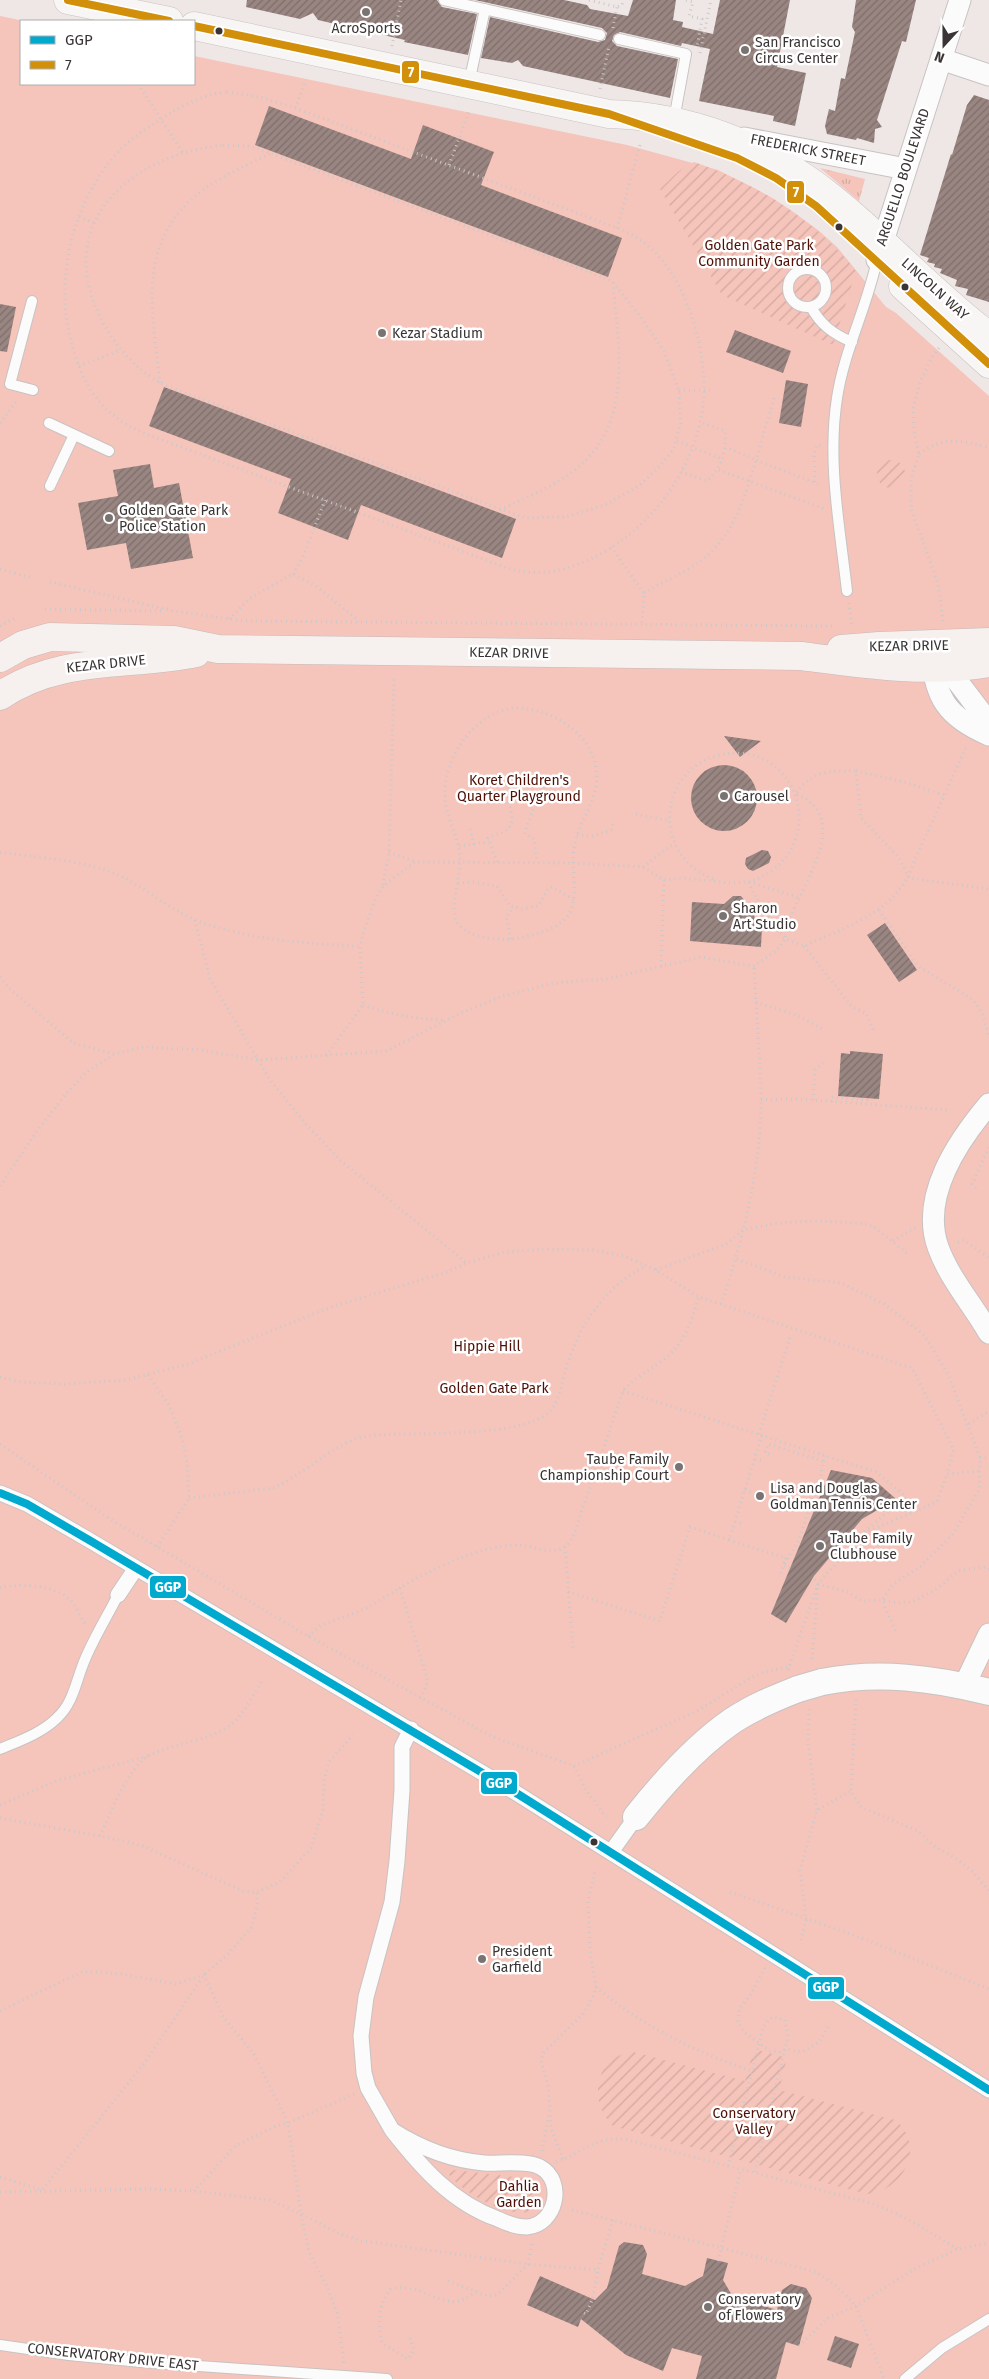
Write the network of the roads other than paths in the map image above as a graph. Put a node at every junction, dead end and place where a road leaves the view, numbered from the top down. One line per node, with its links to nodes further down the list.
1 (68, 0): 5 (main road)
2 (444, 0): 4 (lane)
3 (960, 0): 9 (street, ARGUELLO BOULEVARD)
4 (485, 9): 7 (lane); 11 (lane)
5 (156, 13)
6 (195, 26): 11 (main road, FREDERICK STREET)
7 (600, 35)
8 (615, 36): 13 (lane)
9 (941, 59): 10 (street); 15 (street, ARGUELLO BOULEVARD)
10 (989, 75)
11 (470, 97): 12 (main road, FREDERICK STREET)
12 (604, 102): 13 (main road, FREDERICK STREET); 16 (main road, FREDERICK STREET)
13 (674, 121): 14 (main road, FREDERICK STREET)
14 (711, 131): 15 (street, FREDERICK STREET); 16 (main road, FREDERICK STREET)
15 (906, 169): 16 (street, ARGUELLO BOULEVARD)
16 (879, 251): 19 (main road, LINCOLN WAY); 20 (lane, ARGUELLO BOULEVARD); 21 (main road, LINCOLN WAY)
17 (32, 301): 22 (lane)
18 (811, 306): 20 (lane)
19 (989, 336)
20 (852, 342): 27 (lane, ARGUELLO BOULEVARD)
21 (989, 364)
22 (30, 389)
23 (49, 423): 24 (lane)
24 (74, 435): 25 (lane); 26 (lane)
25 (109, 451)
26 (50, 486)
27 (847, 591)
28 (37, 639): 30 (main road, KEZAR DRIVE); 32 (main road, KEZAR DRIVE); 33 (main road); 35 (main road)
29 (989, 642): 31 (main road, KEZAR DRIVE)
30 (218, 649): 31 (main road, KEZAR DRIVE); 33 (main road, KEZAR DRIVE)
31 (941, 649): 34 (main road, KEZAR DRIVE); 37 (street)
32 (0, 658)
33 (137, 660): 36 (main road, KEZAR DRIVE)
34 (989, 663)
35 (0, 689)
36 (0, 696)
37 (984, 729)
38 (989, 1104): 39 (street)
39 (989, 1333)
40 (0, 1492): 41 (street)
41 (136, 1568): 42 (street); 46 (street)
42 (118, 1595): 47 (lane)
43 (989, 1634): 44 (street)
44 (964, 1686): 45 (street); 48 (street)
45 (989, 1692)
46 (411, 1729): 49 (street); 51 (street)
47 (0, 1749)
48 (636, 1817): 49 (street)
49 (611, 1852): 50 (street)
50 (989, 2090)
51 (392, 2130): 51 (street)
52 (989, 2319): 56 (lane)
53 (0, 2345): 54 (lane, CONSERVATORY DRIVE EAST)
54 (374, 2378): 55 (lane, CONSERVATORY DRIVE EAST)
55 (387, 2379)
56 (905, 2379)

